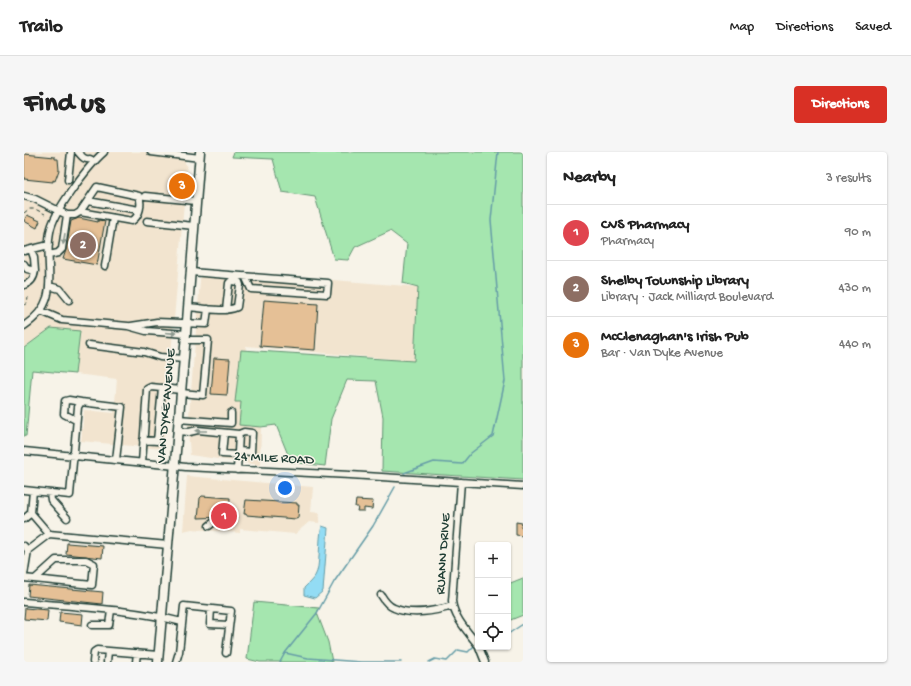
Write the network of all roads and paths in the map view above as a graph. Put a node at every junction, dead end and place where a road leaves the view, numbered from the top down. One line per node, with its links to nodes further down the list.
1 (71, 152): 8 (street)
2 (81, 152): 7 (street)
3 (104, 152): 7 (street)
4 (151, 152): 5 (street)
5 (171, 153): 6 (street)
6 (200, 155): 12 (main road, VAN DYKE AVENUE)
7 (92, 160): 14 (street)
8 (68, 180)
9 (24, 196): 14 (street)
10 (145, 196): 12 (street)
11 (88, 201): 13 (street); 13 (street); 16 (street)
12 (196, 201): 21 (main road, VAN DYKE AVENUE)
13 (139, 210): 19 (street)
14 (59, 211): 18 (street); 22 (street)
15 (24, 212): 17 (path)
16 (80, 212): 18 (street); 19 (street)
17 (45, 214)
18 (67, 215): 25 (street, one-way to 25)
19 (114, 218): 27 (street)
20 (147, 221): 21 (street)
21 (194, 226): 29 (main road, VAN DYKE AVENUE)
22 (49, 244): 23 (street); 25 (street)
23 (31, 249): 24 (street); 28 (street)
24 (24, 251)
25 (49, 255): 32 (street)
26 (24, 264): 28 (street)
27 (105, 266)
28 (35, 272): 31 (street)
29 (191, 272): 30 (street); 36 (main road, VAN DYKE AVENUE)
30 (245, 276): 30 (street)
31 (24, 285)
32 (49, 286): 34 (street); 39 (street)
33 (28, 297): 35 (path)
34 (69, 300)
35 (24, 305)
36 (188, 307): 37 (street); 41 (main road, VAN DYKE AVENUE)
37 (208, 309): 38 (street); 41 (street)
38 (226, 310)
39 (41, 311): 42 (street); 43 (street)
40 (157, 322): 41 (street); 43 (street); 44 (street)
41 (187, 324): 45 (main road, VAN DYKE AVENUE)
42 (24, 326)
43 (128, 326): 44 (street)
44 (157, 332): 45 (street, one-way to 45)
45 (186, 337): 47 (main road, VAN DYKE AVENUE); 49 (street)
46 (89, 345): 47 (street)
47 (184, 359): 49 (main road, VAN DYKE AVENUE)
48 (162, 388): 49 (street); 57 (street); 57 (street)
49 (181, 392): 52 (main road, VAN DYKE AVENUE)
50 (81, 402): 53 (street); 53 (street); 61 (street)
51 (231, 412): 52 (street)
52 (178, 419): 54 (main road, VAN DYKE AVENUE)
53 (76, 420): 60 (street)
54 (177, 431): 55 (street, one-way to 54); 63 (main road, VAN DYKE AVENUE)
55 (224, 432): 56 (street); 59 (street)
56 (239, 434): 59 (street); 59 (street)
57 (143, 440): 62 (street)
58 (24, 451): 60 (street, 24 MILE ROAD)
59 (238, 453): 64 (street)
60 (73, 456): 61 (street, 24 MILE ROAD); 69 (street)
61 (116, 460): 62 (street, 24 MILE ROAD)
62 (142, 463): 63 (street, 24 MILE ROAD)
63 (174, 466): 64 (street, 24 MILE ROAD); 76 (main road, VAN DYKE AVENUE)
64 (237, 470): 65 (street, 24 MILE ROAD)
65 (461, 482): 66 (street, 24 MILE ROAD); 82 (street, RUANN DRIVE)
66 (523, 486)
67 (24, 490): 68 (street)
68 (33, 491): 69 (street); 70 (street)
69 (50, 493): 71 (street)
70 (31, 513): 73 (street); 75 (street)
71 (67, 518)
72 (233, 518): 74 (street)
73 (24, 519)
74 (209, 526)
75 (48, 534): 76 (street); 77 (street)
76 (168, 545): 85 (main road, VAN DYKE AVENUE)
77 (26, 548): 78 (street)
78 (24, 576): 79 (street)
79 (34, 579): 79 (street)
80 (381, 595): 82 (street)
81 (24, 602): 84 (street)
82 (453, 606): 89 (street, RUANN DRIVE)
83 (211, 609): 86 (street); 88 (street); 88 (street)
84 (111, 610): 85 (street); 87 (street)
85 (161, 617): 86 (street); 94 (main road, VAN DYKE AVENUE)
86 (182, 622): 98 (street)
87 (92, 625)
88 (229, 626): 93 (street)
89 (475, 641)
90 (480, 650): 99 (street, RUANN DRIVE)
91 (108, 651): 92 (street); 95 (street); 96 (street)
92 (137, 653): 94 (street); 97 (street)
93 (226, 653)
94 (158, 659)
95 (93, 662)
96 (107, 662)
97 (136, 662)
98 (176, 662)
99 (485, 662)

